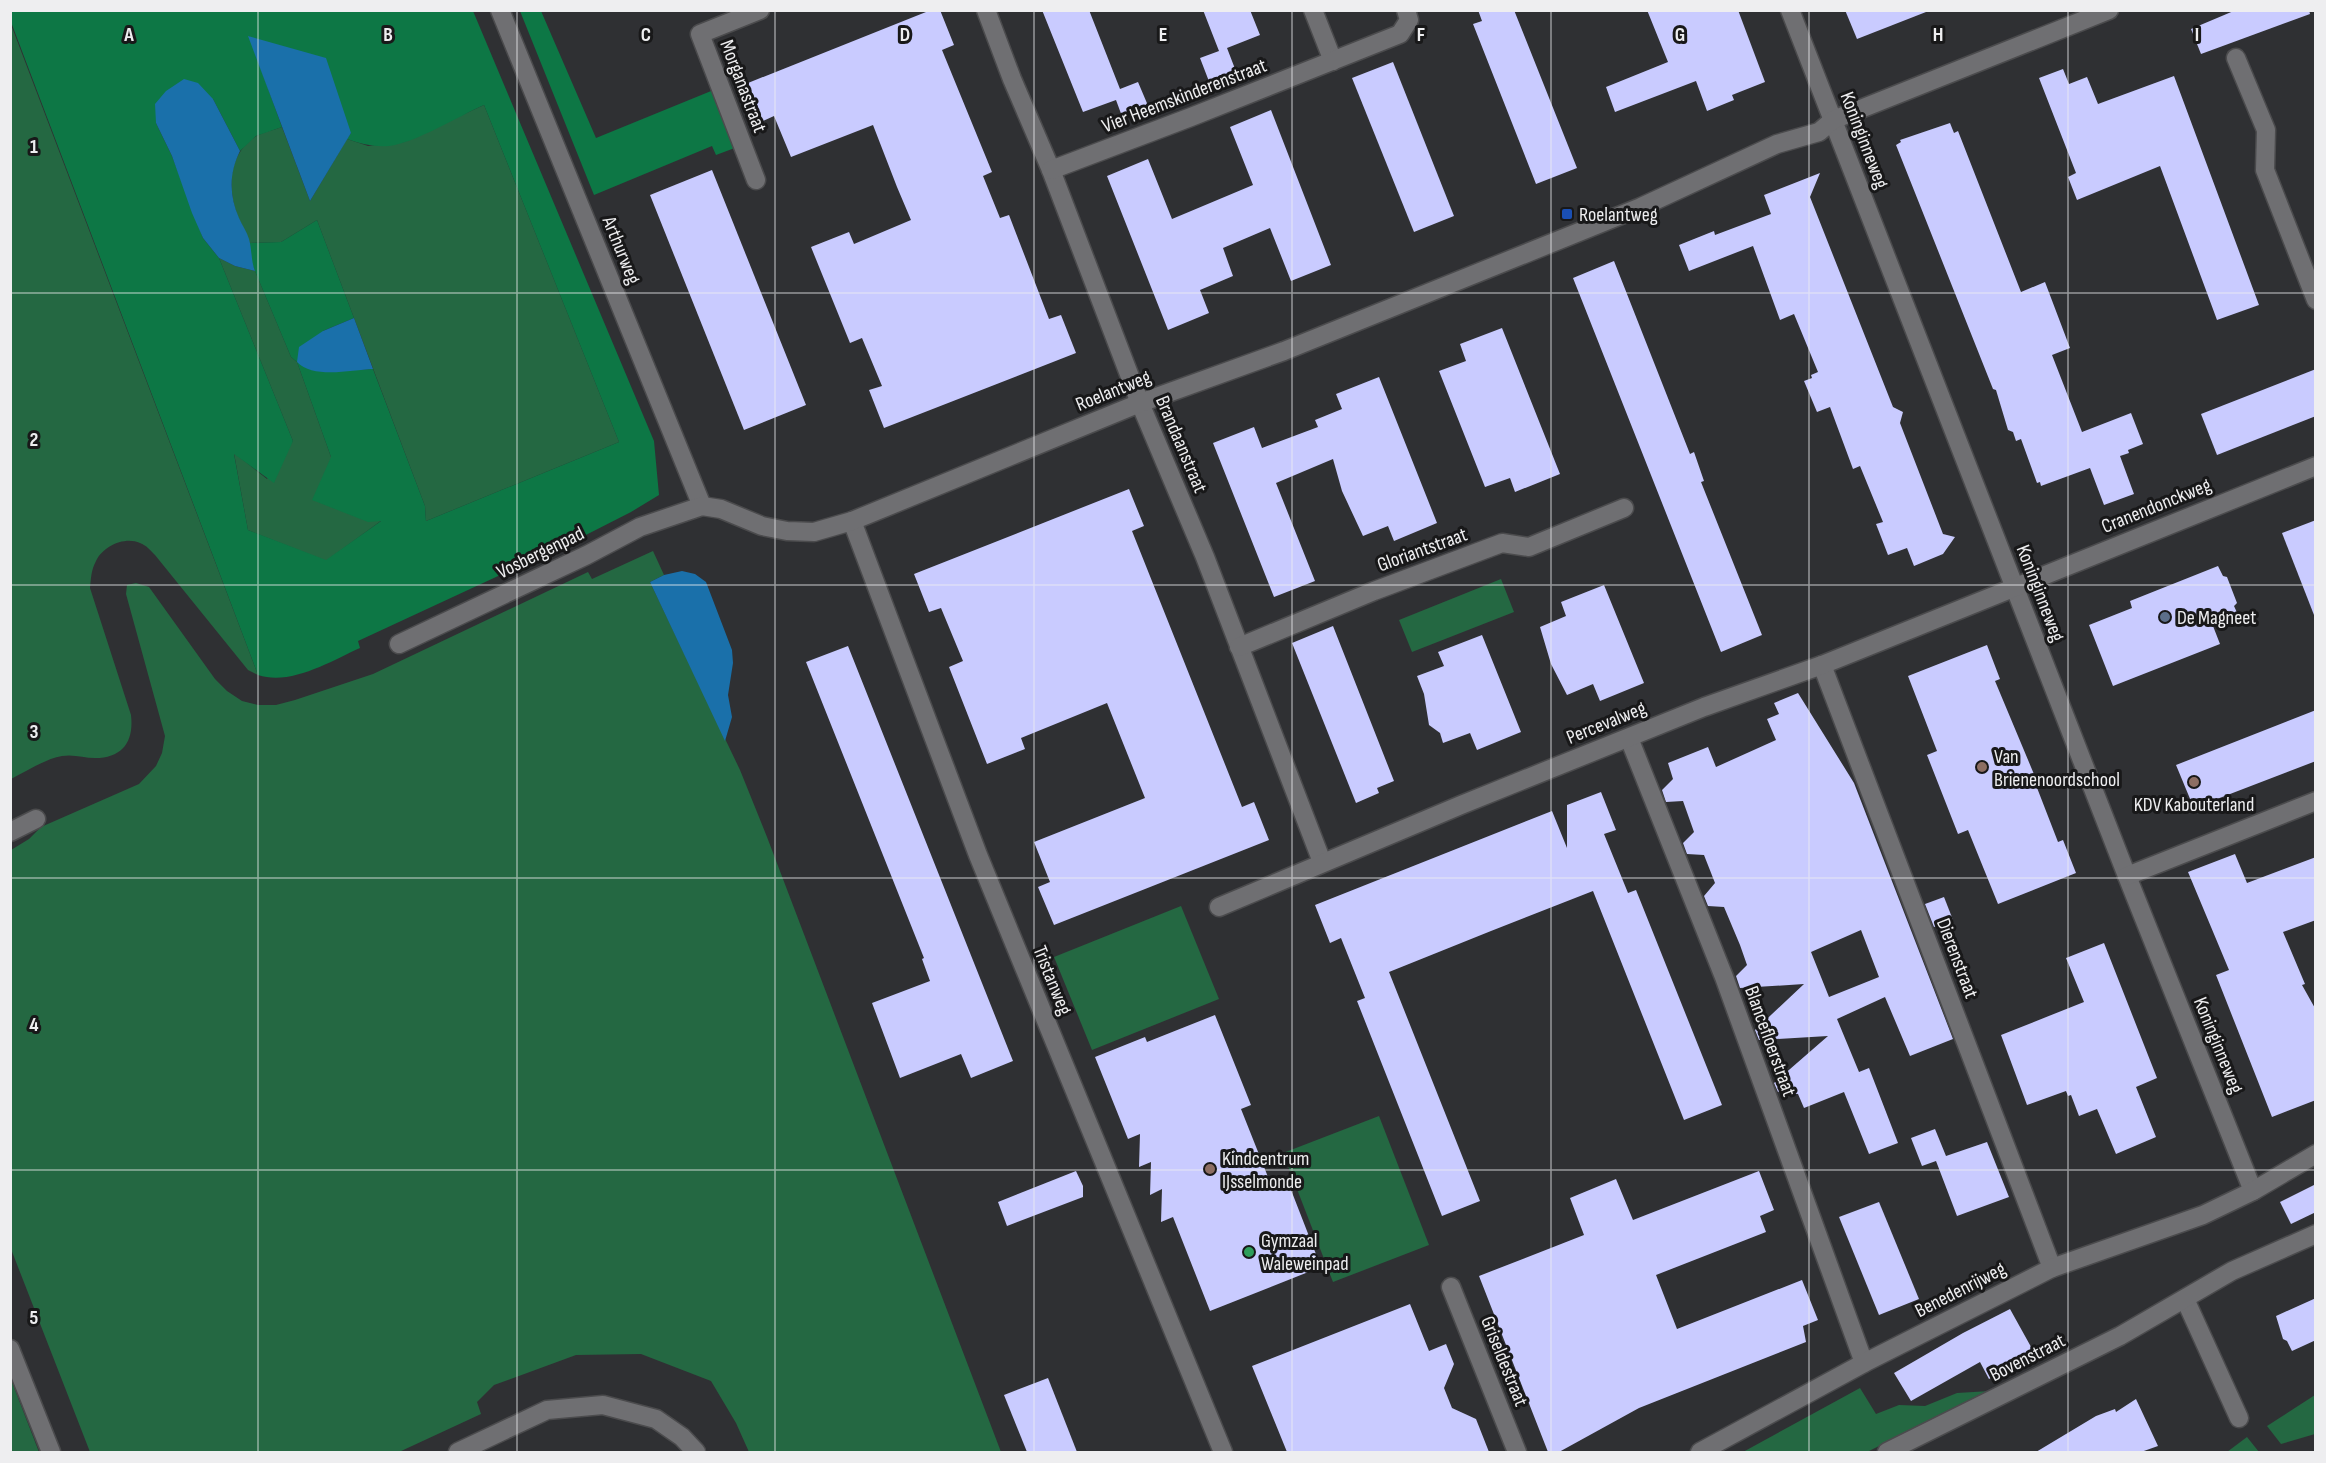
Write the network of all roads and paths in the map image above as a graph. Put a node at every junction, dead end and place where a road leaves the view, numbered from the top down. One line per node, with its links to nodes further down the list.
1 (500, 10): 16 (street, Arthurweg)
2 (760, 10): 12 (street, Morganastraat)
3 (986, 10): 11 (street, Brandaanstraat)
4 (1312, 10): 9 (street)
5 (1406, 10): 9 (street, Vier Heemskinderenstraat)
6 (1790, 10): 10 (street, Koninginneweg)
7 (2109, 10): 10 (street, Roelantweg)
8 (2236, 58): 13 (street)
9 (1332, 61): 11 (street, Vier Heemskinderenstraat)
10 (1833, 120): 14 (street, Roelantweg); 19 (street, Koninginneweg)
11 (1051, 170): 14 (street, Brandaanstraat)
12 (756, 180)
13 (2316, 300)
14 (1140, 403): 18 (street, Roelantweg); 21 (street, Brandaanstraat)
15 (2316, 466): 19 (street, Cranendonckweg)
16 (702, 506): 18 (street, Roelantweg); 20 (street, Vosbergenpad)
17 (1624, 508): 21 (street, Gloriantstraat)
18 (852, 521): 42 (street, Tristanweg)
19 (2014, 586): 22 (street, Percevalweg); 28 (street, Koninginneweg)
20 (399, 644)
21 (1239, 647): 27 (street, Brandaanstraat)
22 (1822, 665): 23 (street, Percevalweg); 33 (street, Dierenstraat)
23 (1629, 738): 27 (street, Percevalweg); 37 (street, Blancefloerstraat)
24 (2316, 801): 28 (street)
25 (36, 819): 26 (street)
26 (10, 831)
27 (1322, 862): 29 (street, Percevalweg)
28 (2127, 876): 31 (street, Koninginneweg)
29 (1219, 908)
30 (2316, 1154): 31 (street, Benedenrijweg)
31 (2253, 1191): 33 (street, Benedenrijweg)
32 (2316, 1234): 35 (street, Bovenstraat)
33 (2052, 1268): 37 (street, Benedenrijweg)
34 (1451, 1287): 43 (street, Griseldestraat)
35 (2185, 1299): 38 (street); 45 (street, Bovenstraat)
36 (10, 1349): 39 (street)
37 (1864, 1363): 44 (street, Benedenrijweg)
38 (2239, 1418)
39 (51, 1452)
40 (458, 1452): 41 (street)
41 (696, 1452)
42 (1223, 1452)
43 (1517, 1452)
44 (1700, 1452)
45 (1887, 1452)

